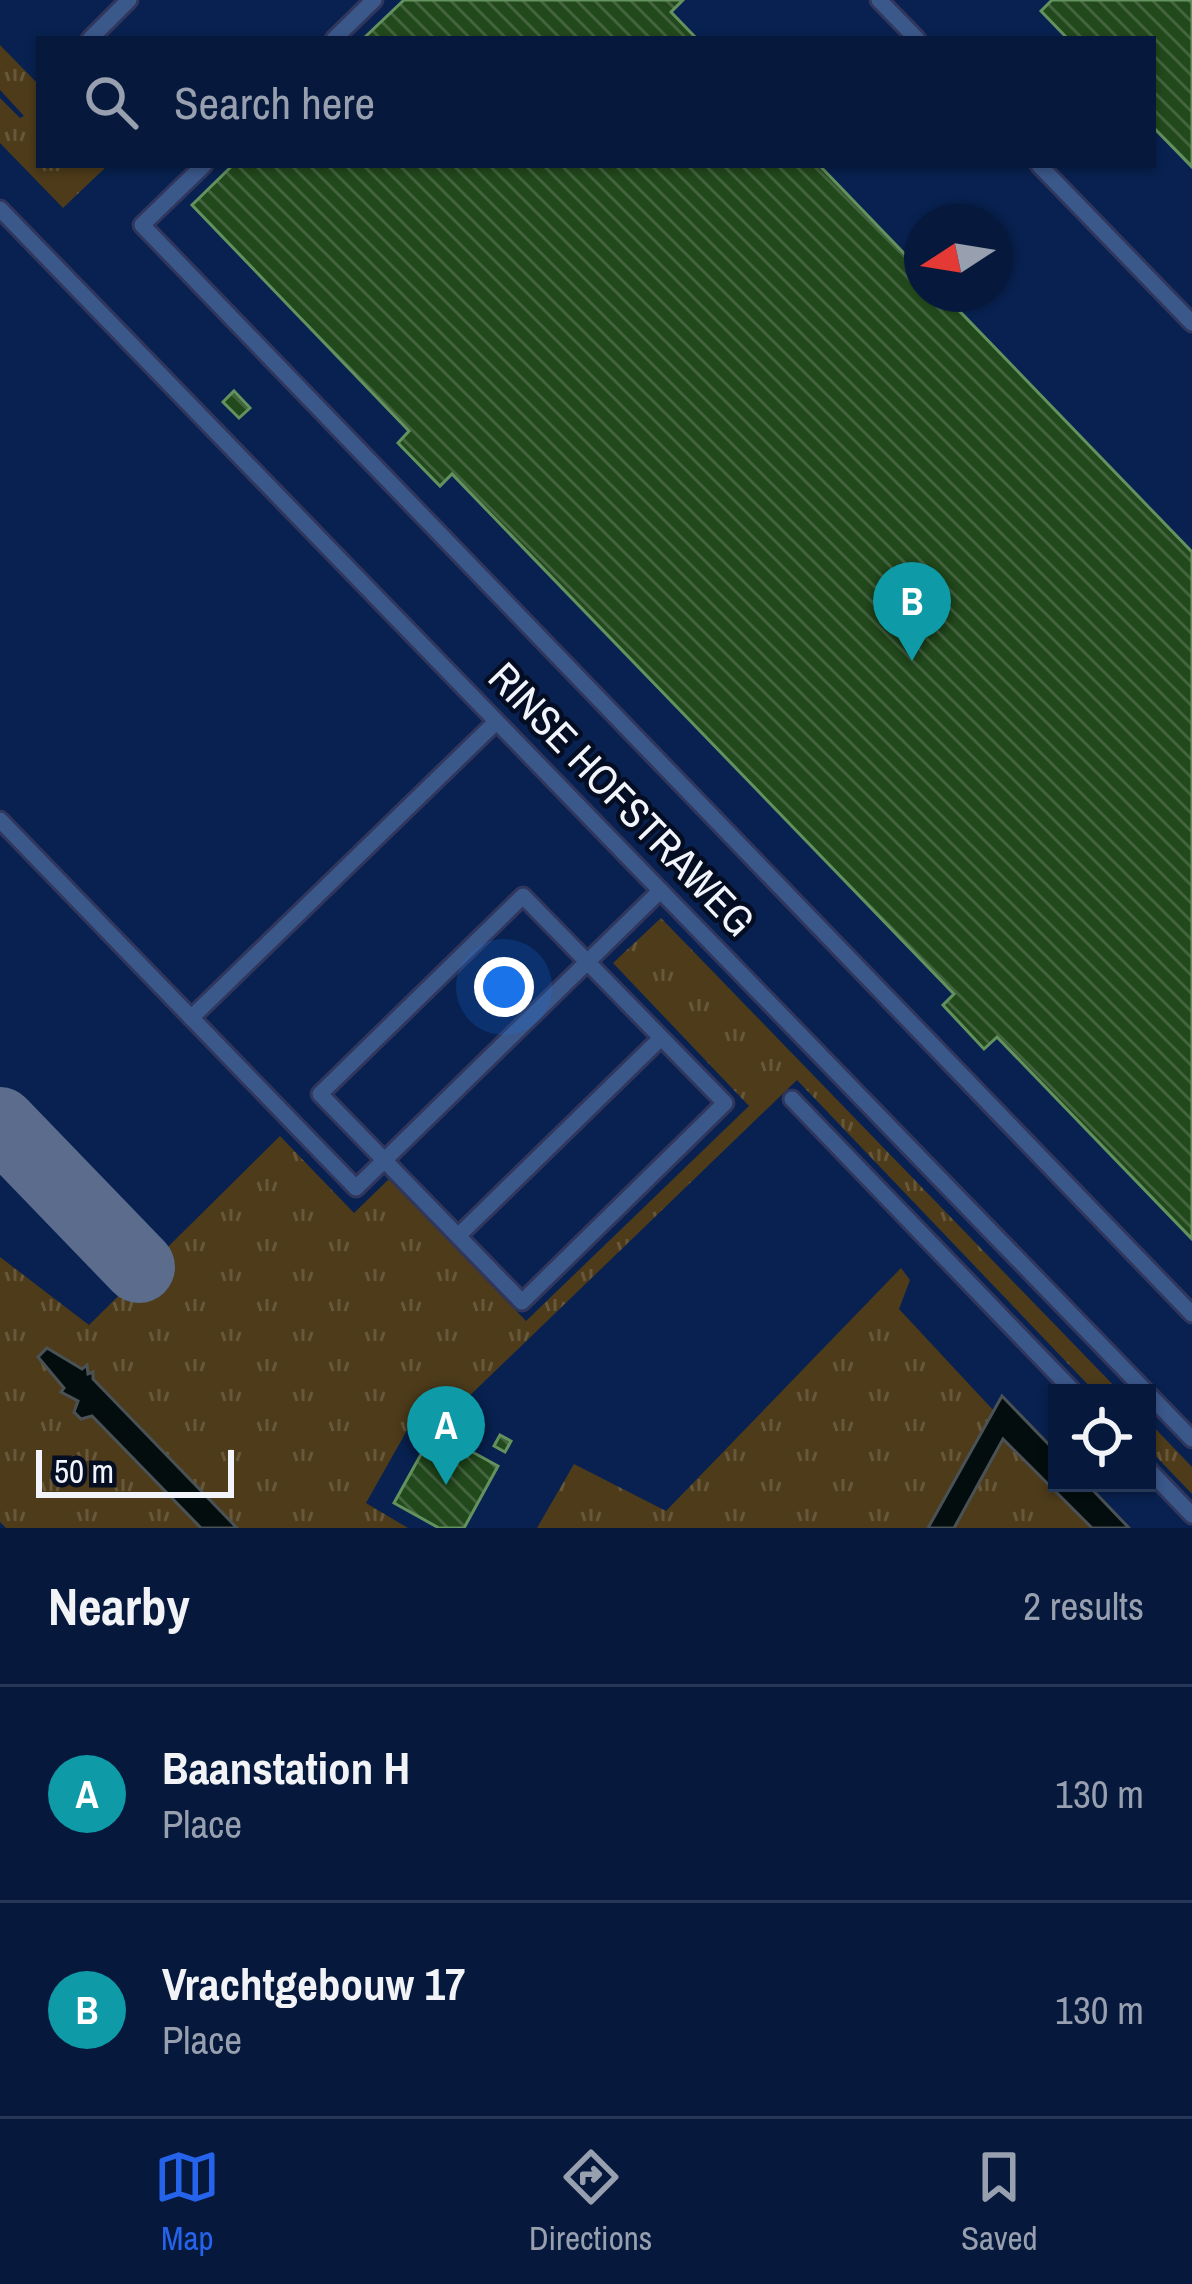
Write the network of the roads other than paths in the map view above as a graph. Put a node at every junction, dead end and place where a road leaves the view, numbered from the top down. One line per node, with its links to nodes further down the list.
1 (129, 0): 4 (lane)
2 (374, 0): 5 (lane)
3 (879, 0): 6 (lane)
4 (93, 36)
5 (337, 36)
6 (914, 36)
7 (201, 168): 20 (lane)
8 (1042, 168): 10 (lane)
9 (0, 209): 11 (lane, RINSE HOFSTRAWEG)
10 (1192, 323)
11 (496, 722): 13 (lane, RINSE HOFSTRAWEG); 15 (lane)
12 (0, 820): 15 (lane)
13 (660, 891): 14 (lane); 22 (lane, RINSE HOFSTRAWEG)
14 (588, 962): 16 (lane); 18 (lane); 18 (lane)
15 (191, 1018): 18 (lane)
16 (661, 1038): 19 (lane); 19 (lane)
17 (792, 1100): 21 (lane)
18 (384, 1160): 19 (lane)
19 (458, 1236)
20 (1192, 1314)
21 (1066, 1384)
22 (1192, 1439)
23 (1156, 1477): 24 (lane)
24 (1192, 1515)

